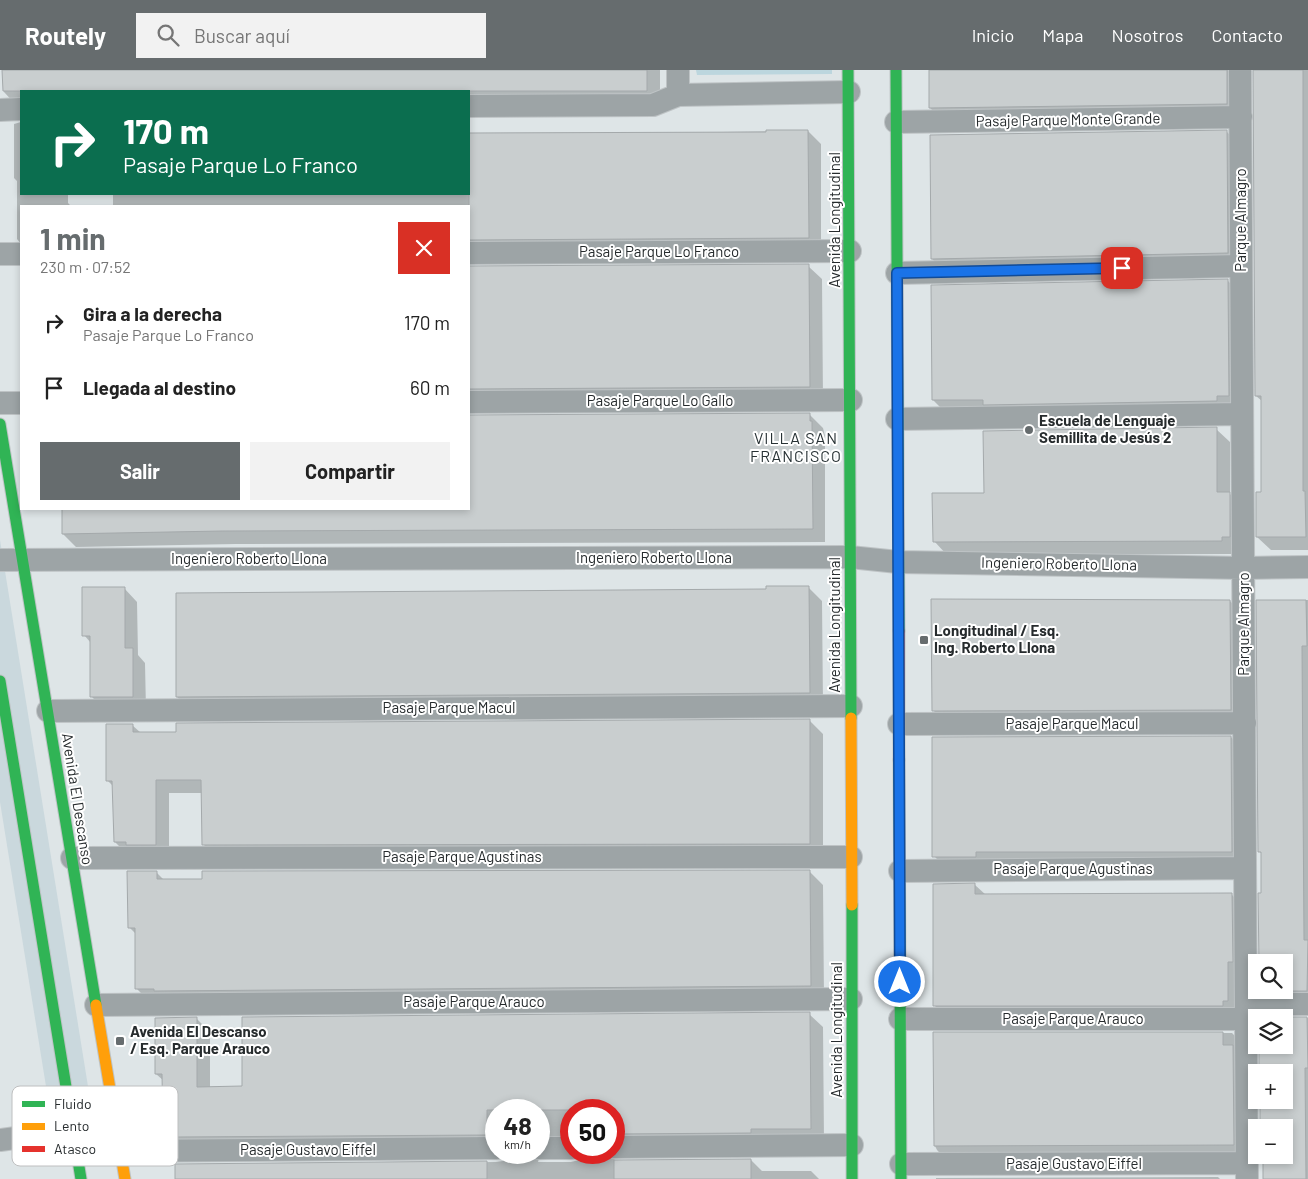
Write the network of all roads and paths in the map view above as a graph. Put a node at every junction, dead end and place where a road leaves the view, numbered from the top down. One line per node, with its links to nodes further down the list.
1 (678, 70): 6 (street)
2 (848, 70): 5 (main road, Avenida Longitudinal)
3 (896, 70): 11 (main road)
4 (1240, 70): 10 (street, Parque Almagro)
5 (849, 92): 6 (street); 12 (main road, Avenida Longitudinal)
6 (678, 94): 7 (street)
7 (470, 106)
8 (20, 109): 9 (street)
9 (0, 110)
10 (1241, 117): 11 (street, Pasaje Parque Monte Grande); 16 (street, Parque Almagro)
11 (896, 122): 17 (main road)
12 (850, 251): 13 (street, Pasaje Parque Lo Franco); 18 (main road, Avenida Longitudinal)
13 (470, 253)
14 (0, 254): 15 (street)
15 (20, 254)
16 (1241, 266): 17 (street); 22 (street, Parque Almagro)
17 (897, 273): 23 (main road)
18 (851, 400): 19 (street, Pasaje Parque Lo Gallo); 26 (main road, Avenida Longitudinal)
19 (470, 402)
20 (0, 403): 21 (street)
21 (20, 403)
22 (1242, 414): 23 (street); 30 (street, Parque Almagro)
23 (897, 419): 28 (main road)
24 (0, 424): 25 (main road, Avenida El Descanso)
25 (4, 484): 27 (main road, Avenida El Descanso)
26 (850, 557): 27 (street, Ingeniero Roberto Llona); 28 (street, Ingeniero Roberto Llona); 32 (main road, Avenida Longitudinal)
27 (11, 559): 33 (main road, Avenida El Descanso)
28 (898, 562): 30 (street, Ingeniero Roberto Llona); 34 (main road)
29 (1308, 567): 30 (street, Ingeniero Roberto Llona)
30 (1244, 568): 35 (street, Parque Almagro)
31 (0, 681): 45 (main road)
32 (850, 706): 33 (street, Pasaje Parque Macul); 36 (main road, Avenida Longitudinal)
33 (48, 711): 37 (main road, Avenida El Descanso)
34 (899, 724): 35 (street, Pasaje Parque Macul); 39 (main road)
35 (1245, 724): 38 (street, Parque Almagro)
36 (851, 857): 37 (street, Pasaje Parque Agustinas); 40 (main road, Avenida Longitudinal)
37 (72, 858): 42 (main road, Avenida El Descanso)
38 (1245, 868): 39 (street, Pasaje Parque Agustinas); 43 (street, Parque Almagro)
39 (900, 871): 44 (main road)
40 (851, 999): 42 (street, Pasaje Parque Arauco); 47 (main road, Avenida Longitudinal)
41 (1308, 1004): 43 (street, Pasaje Parque Arauco)
42 (96, 1005): 46 (main road, Avenida El Descanso)
43 (1246, 1012): 44 (street, Pasaje Parque Arauco); 54 (street, Parque Almagro)
44 (900, 1019): 53 (main road)
45 (66, 1086)
46 (109, 1086)
47 (852, 1146): 49 (street); 57 (main road, Avenida Longitudinal)
48 (485, 1148): 50 (street, Pasaje Gustavo Eiffel)
49 (625, 1148)
50 (178, 1151)
51 (80, 1166): 55 (main road)
52 (122, 1166): 56 (main road, Avenida El Descanso)
53 (901, 1171): 54 (street, Pasaje Gustavo Eiffel)
54 (1247, 1171)
55 (82, 1179)
56 (124, 1179)
57 (852, 1179)

